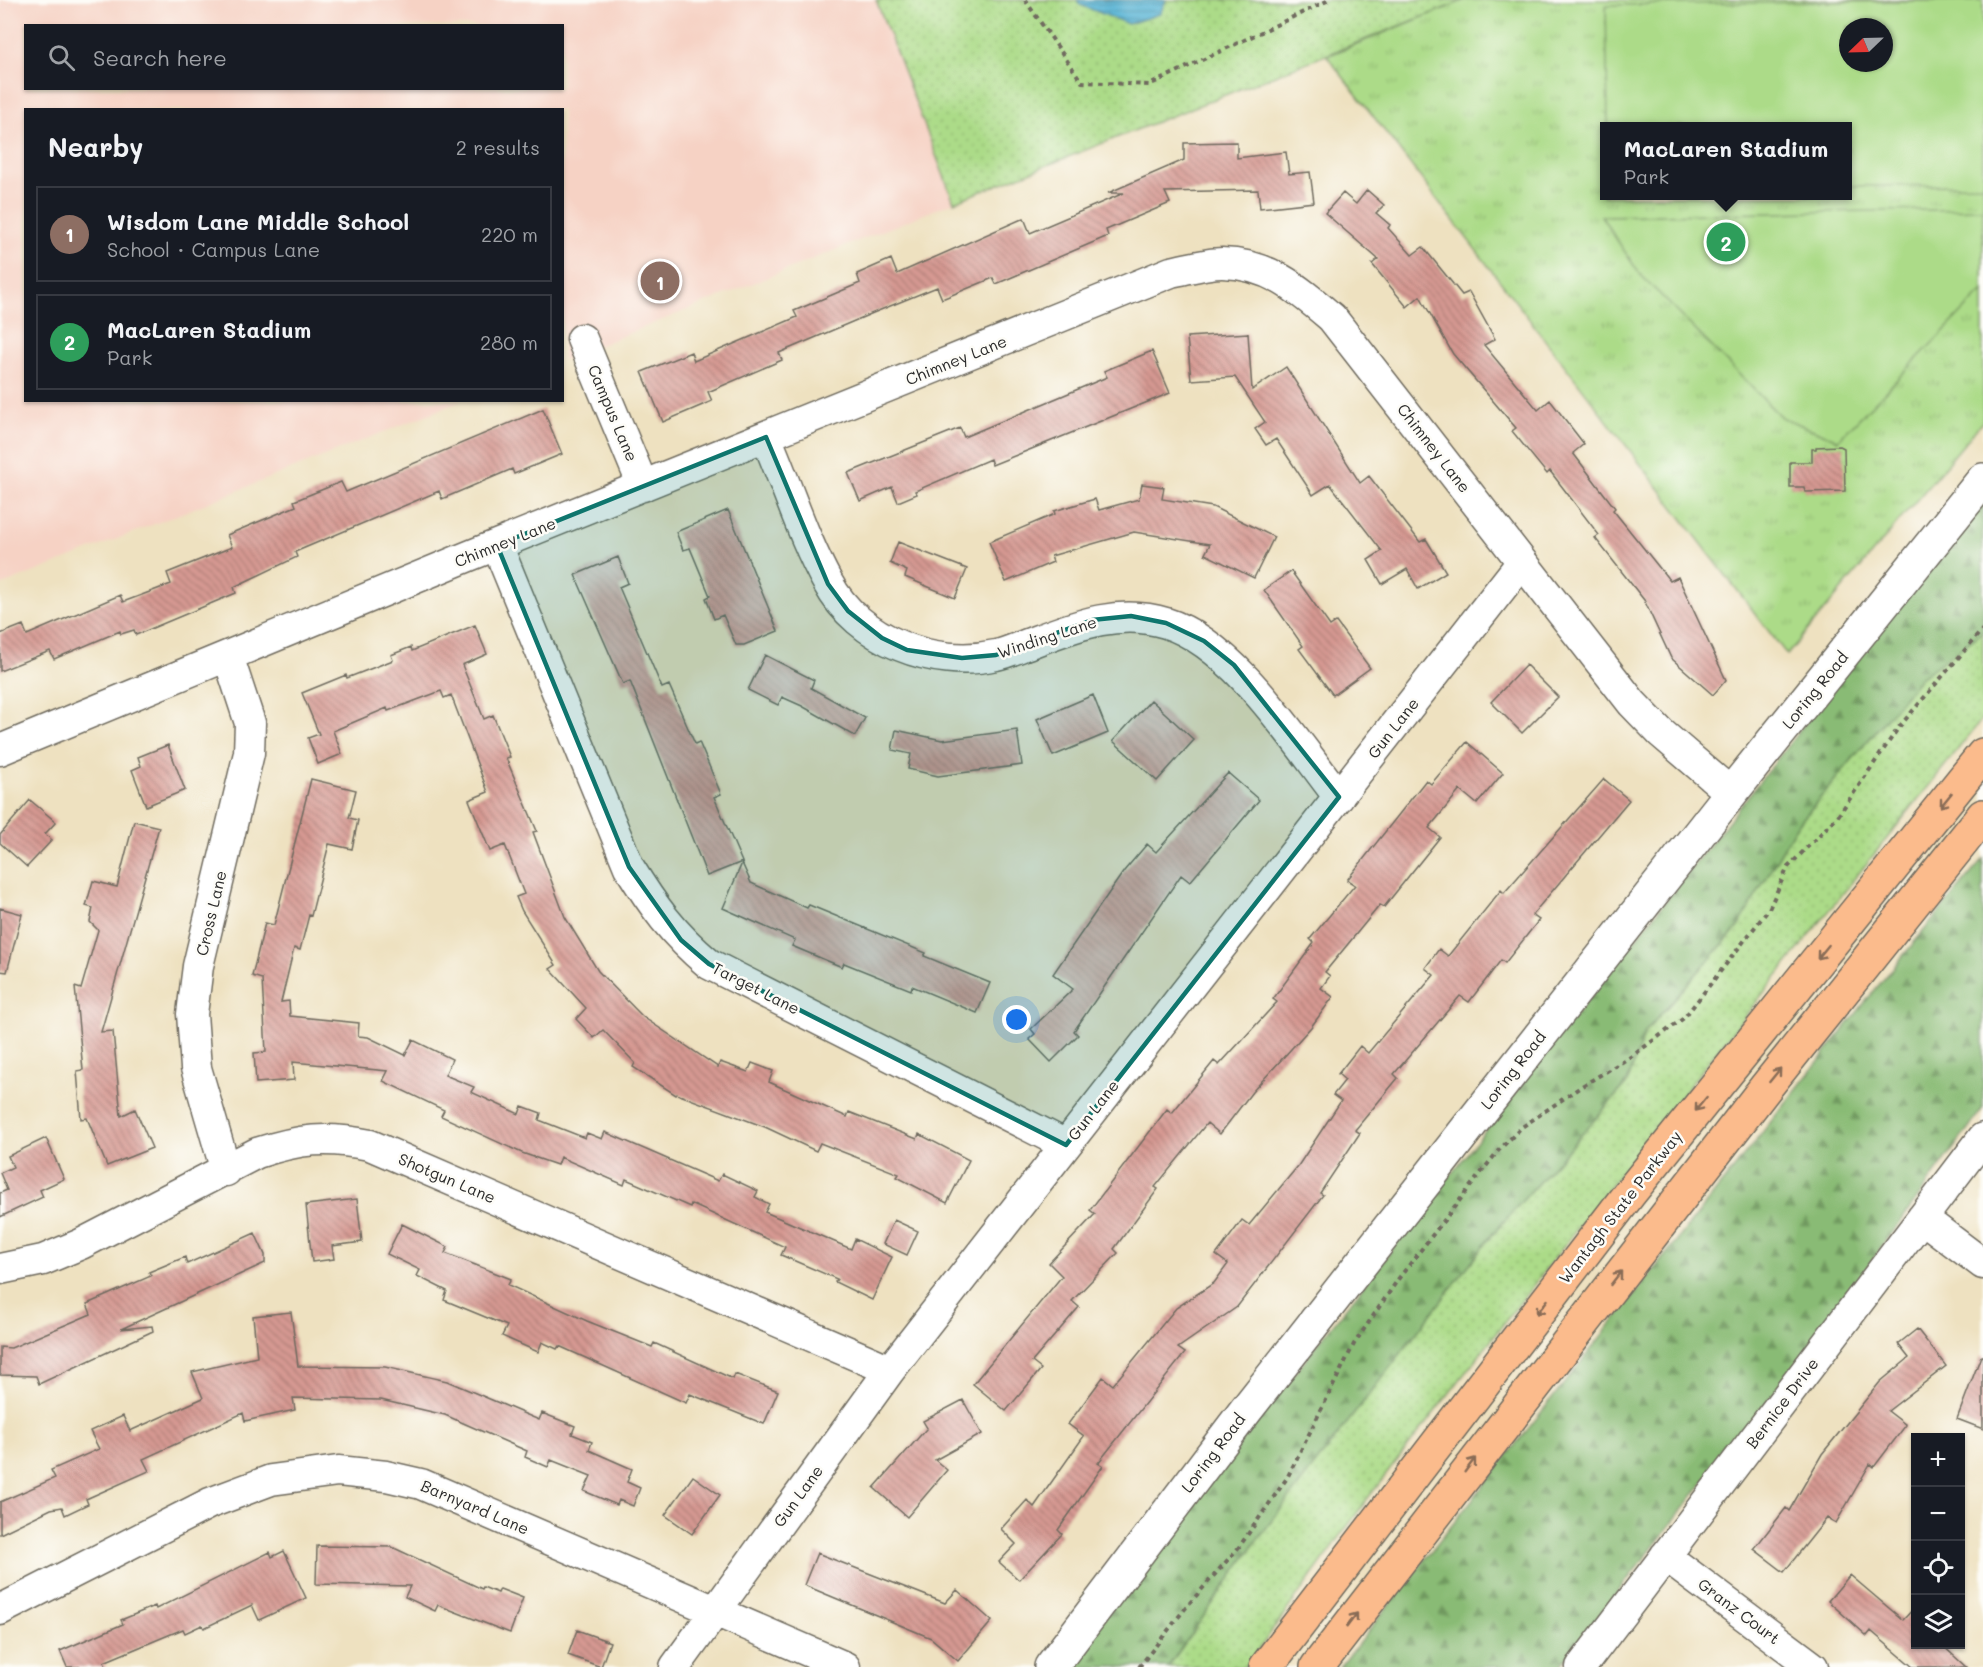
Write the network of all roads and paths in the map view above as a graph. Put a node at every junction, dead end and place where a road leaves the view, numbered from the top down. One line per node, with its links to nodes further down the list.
1 (1026, 0): 2 (path)
2 (1329, 0)
3 (582, 339): 6 (street, Campus Lane)
4 (766, 437): 6 (street, Chimney Lane); 8 (street, Chimney Lane); 14 (street, Winding Lane)
5 (1983, 480): 13 (street, Loring Road)
6 (643, 486): 7 (street, Chimney Lane)
7 (497, 546): 10 (street, Chimney Lane); 17 (street, Target Lane)
8 (1522, 562): 13 (street, Chimney Lane); 14 (street, Gun Lane)
9 (1983, 629): 29 (path)
10 (228, 656): 11 (street, Chimney Lane); 18 (street, Cross Lane)
11 (0, 750)
12 (1983, 755): 30 (highway, Wantagh State Parkway, one-way to 30)
13 (1731, 793): 28 (street, Loring Road)
14 (1339, 797): 17 (street, Gun Lane)
15 (1983, 816): 31 (highway, one-way to 15)
16 (1983, 1138): 19 (street, Bernice Drive)
17 (1066, 1145): 22 (street, Gun Lane)
18 (226, 1171): 21 (street, Shotgun Lane); 22 (street, Shotgun Lane)
19 (1922, 1218): 20 (street); 23 (street, Bernice Drive)
20 (1983, 1264)
21 (0, 1269)
22 (890, 1370): 24 (street, Gun Lane)
23 (1665, 1556): 32 (street, Bernice Drive); 33 (street, Granz Court)
24 (716, 1609): 25 (street, Barnyard Lane); 26 (street, Gun Lane); 27 (street, Barnyard Lane)
25 (0, 1610)
26 (675, 1667)
27 (845, 1667)
28 (1051, 1667)
29 (1139, 1667)
30 (1266, 1667)
31 (1317, 1667)
32 (1581, 1667)
33 (1814, 1667)

